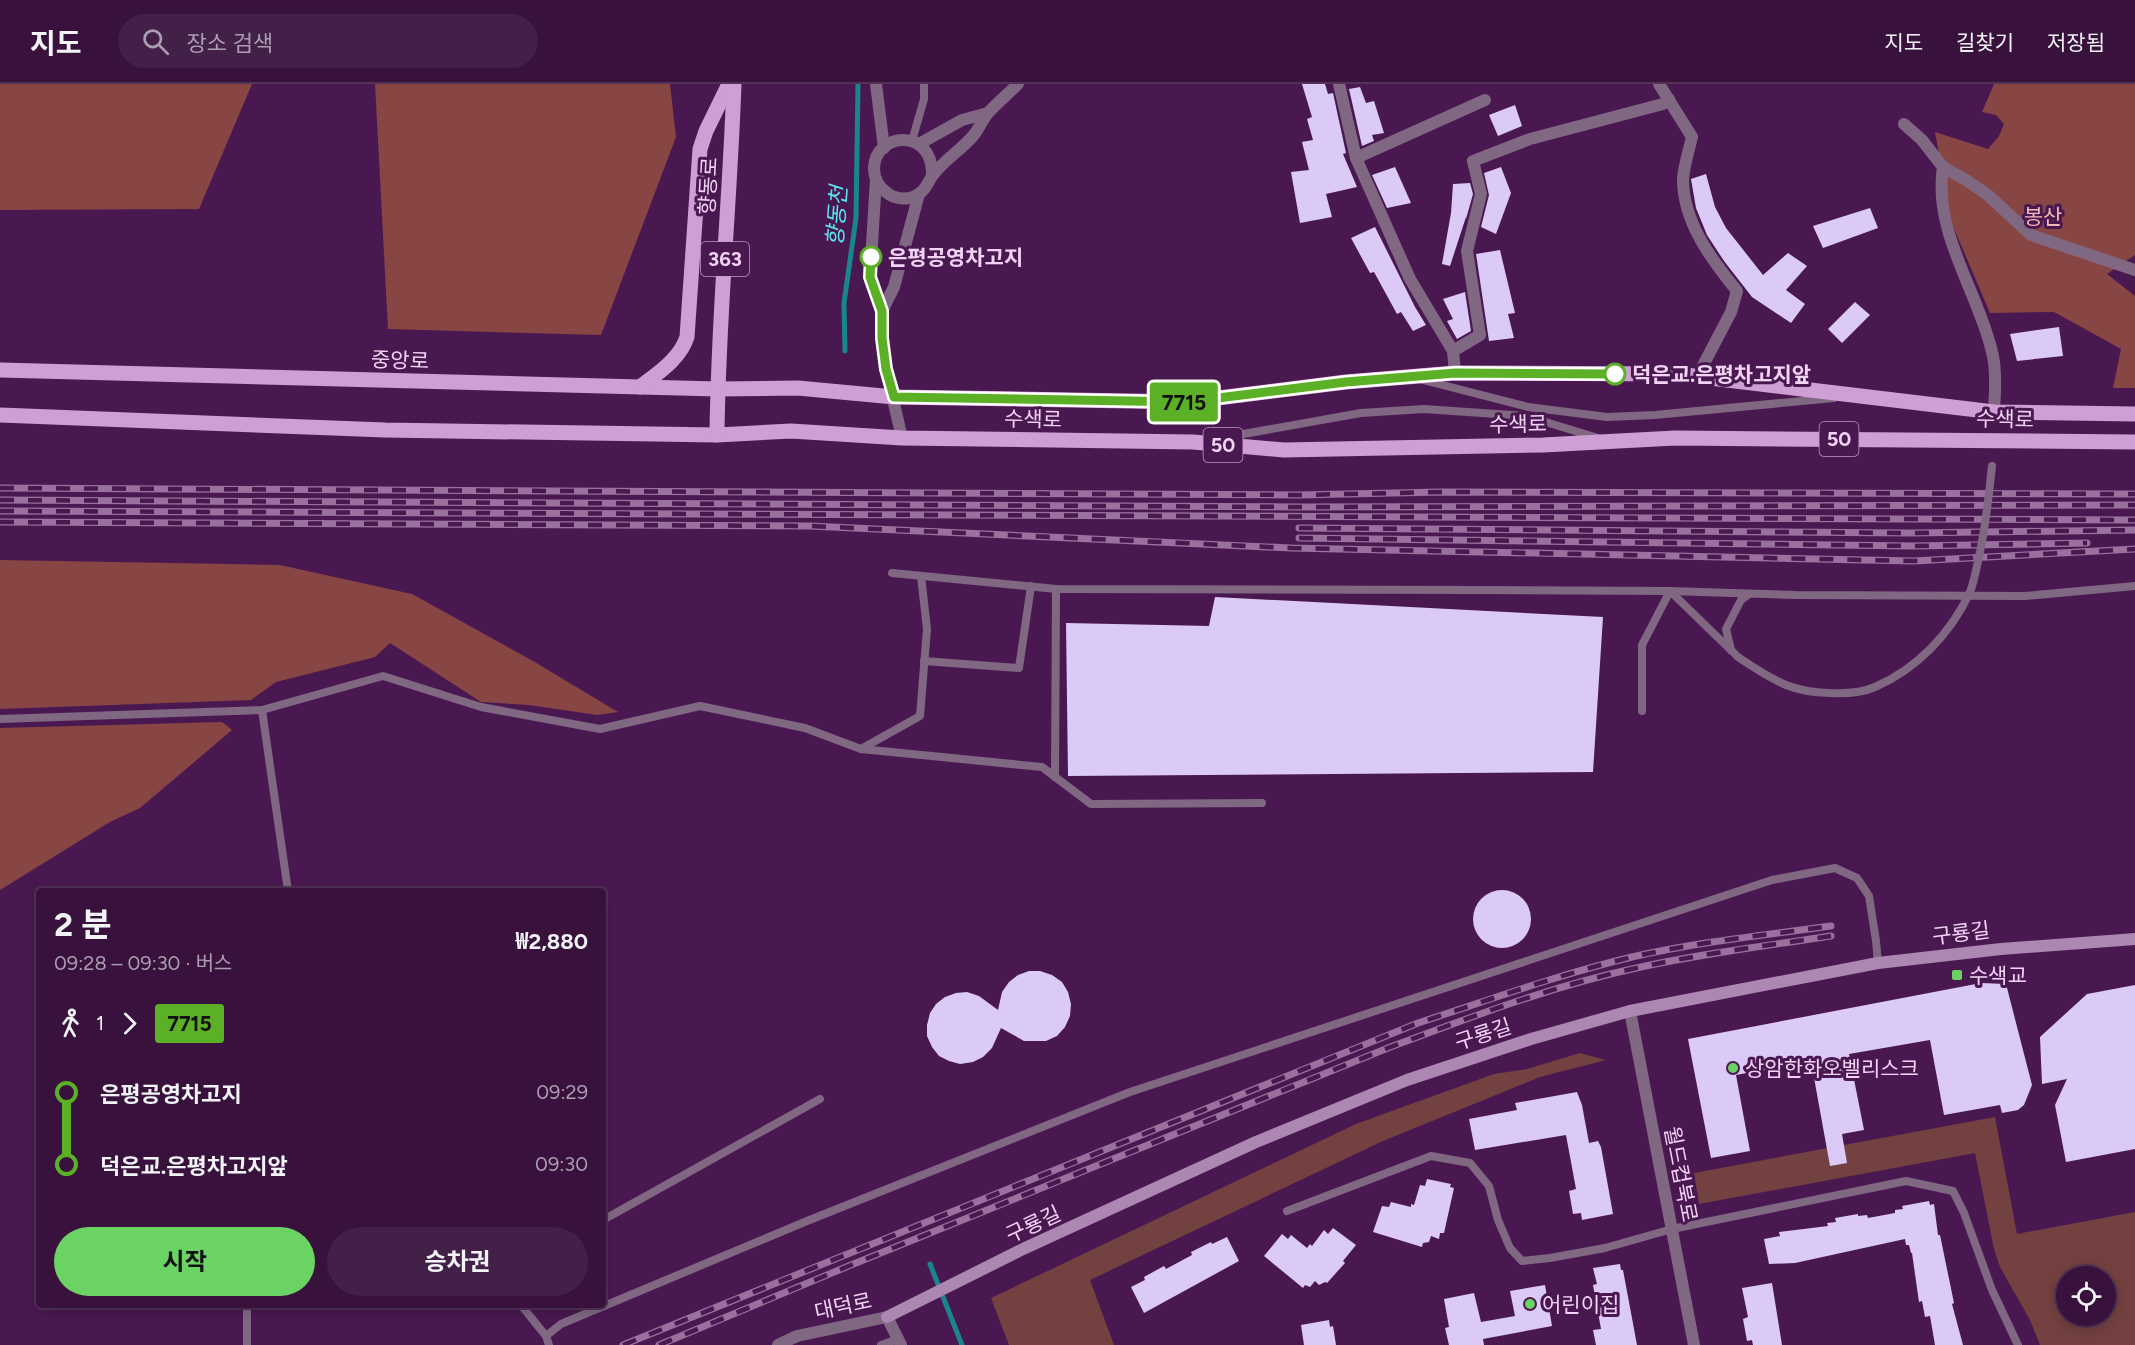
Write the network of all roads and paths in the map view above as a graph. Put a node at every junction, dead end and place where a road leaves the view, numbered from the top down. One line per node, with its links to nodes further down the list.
1 (729, 84): 26 (main road)
2 (734, 84): 27 (main road, 향동로 / 363)
3 (876, 84): 13 (street)
4 (924, 84): 12 (lane)
5 (1018, 84): 10 (street)
6 (1339, 84): 14 (street)
7 (1659, 84): 8 (street)
8 (1669, 99): 21 (street); 25 (street)
9 (1485, 100): 14 (street)
10 (988, 113): 12 (street); 16 (street)
11 (1904, 124): 15 (street)
12 (915, 142): 13 (street); 16 (street)
13 (884, 148): 17 (street)
14 (1356, 158): 21 (street)
15 (1943, 167): 19 (street); 30 (street, 수색로)
16 (932, 175): 18 (street)
17 (876, 179): 18 (street); 20 (street)
18 (919, 194): 20 (street)
19 (2135, 270)
20 (882, 311): 29 (street)
21 (1454, 351): 23 (street)
22 (0, 370): 26 (main road, 중앙로)
23 (1455, 373): 24 (main road, 수색로 / 50); 25 (main road, 수색로 / 50)
24 (1410, 377): 28 (lane); 29 (main road, 수색로 / 50)
25 (1697, 377): 28 (main road, 수색로 / 50)
26 (640, 387): 27 (main road, 중앙로)
27 (717, 389): 29 (main road, 중앙로); 33 (main road, 향동로 / 363)
28 (1859, 396): 30 (main road, 수색로 / 50)
29 (894, 397): 34 (street)
30 (1994, 412): 31 (main road, 수색로 / 50)
31 (2135, 414)
32 (0, 415): 33 (main road)
33 (717, 435): 34 (main road)
34 (902, 438): 36 (main road, 수색로 / 50)
35 (1611, 441): 36 (main road, 수색로 / 50); 36 (lane); 37 (main road, 수색로 / 50)
36 (1193, 442)
37 (2135, 442)
38 (1992, 466): 46 (lane, bridge)
39 (892, 573): 40 (lane)
40 (921, 576): 41 (lane); 47 (lane)
41 (1031, 586): 43 (lane); 47 (lane)
42 (2135, 586): 45 (lane)
43 (1056, 589): 44 (lane); 52 (lane)
44 (1670, 591): 45 (lane); 46 (lane); 49 (lane)
45 (1749, 594): 46 (lane)
46 (1735, 654)
47 (924, 661): 51 (lane)
48 (262, 710): 50 (lane); 51 (lane); 54 (lane)
49 (1642, 711)
50 (0, 718)
51 (861, 749): 52 (lane)
52 (1055, 777): 53 (lane)
53 (1262, 803)
54 (288, 888)
55 (2135, 939): 56 (main road, 구룡길)
56 (1878, 963): 57 (main road, 구룡길); 62 (lane)
57 (1630, 1011): 61 (street, 월드컵북로); 66 (main road, 구룡길)
58 (820, 1099): 60 (lane)
59 (1287, 1211): 61 (lane)
60 (606, 1218)
61 (1672, 1229): 73 (street, 월드컵북로); 74 (lane)
62 (606, 1305)
63 (247, 1308): 69 (lane)
64 (523, 1308): 67 (lane)
65 (599, 1308): 67 (lane)
66 (887, 1317): 68 (street, 대덕로); 71 (street, 대덕로)
67 (546, 1336): 70 (lane)
68 (900, 1342): 72 (lane)
69 (247, 1345)
70 (549, 1345)
71 (778, 1345)
72 (881, 1345)
73 (1694, 1345)
74 (2018, 1345)

